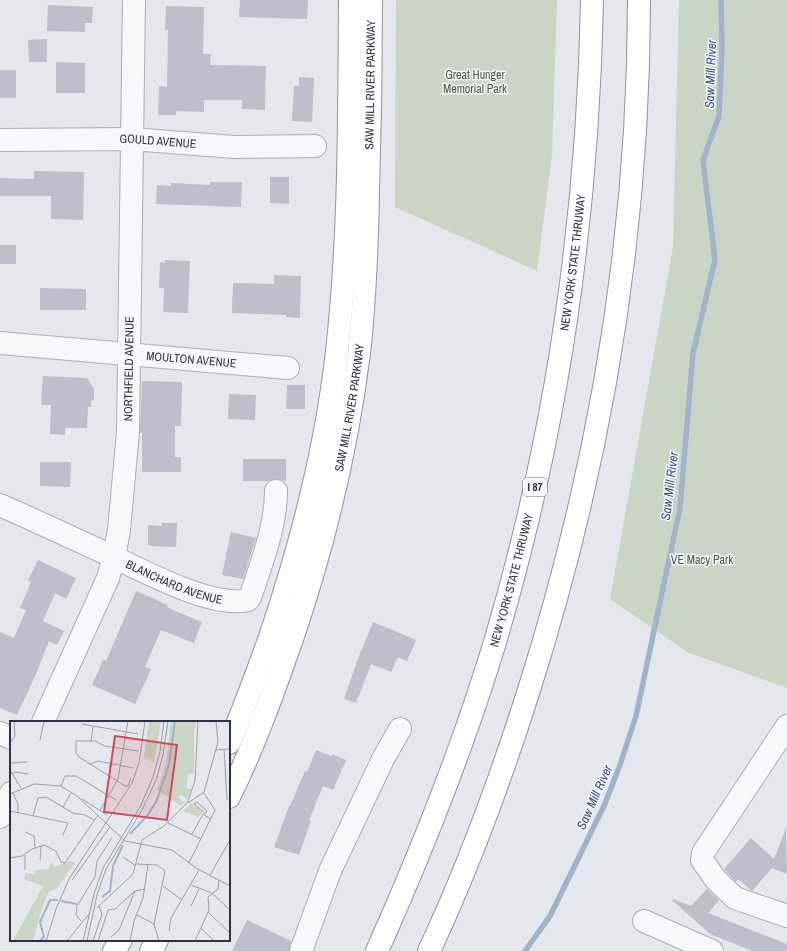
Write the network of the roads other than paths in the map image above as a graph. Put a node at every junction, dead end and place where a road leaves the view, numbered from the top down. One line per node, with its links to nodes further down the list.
1 (134, 0): 6 (street, NORTHFIELD AVENUE)
2 (350, 0): 20 (highway, SAW MILL RIVER PARKWAY)
3 (371, 0): 22 (highway, SAW MILL RIVER PARKWAY)
4 (592, 0): 33 (highway, NEW YORK STATE THRUWAY / I 87)
5 (639, 0): 34 (highway)
6 (132, 139): 7 (street, GOULD AVENUE); 8 (street, GOULD AVENUE); 10 (street, NORTHFIELD AVENUE)
7 (0, 140)
8 (315, 146)
9 (0, 343): 10 (street, MOULTON AVENUE)
10 (130, 354): 11 (street, MOULTON AVENUE); 14 (street, NORTHFIELD AVENUE)
11 (288, 368)
12 (276, 491): 14 (street, BLANCHARD AVENUE)
13 (0, 504): 14 (street, BLANCHARD AVENUE)
14 (114, 557): 15 (street, NORTHFIELD AVENUE)
15 (43, 721)
16 (787, 726): 24 (street)
17 (400, 729): 32 (street)
18 (0, 733): 19 (street)
19 (10, 738)
20 (230, 740)
21 (10, 795): 23 (street)
22 (230, 795)
23 (0, 817)
24 (787, 916)
25 (644, 921): 35 (street)
26 (120, 941): 29 (highway)
27 (132, 941): 30 (highway)
28 (157, 941): 31 (highway)
29 (114, 951)
30 (127, 951)
31 (152, 951)
32 (301, 951)
33 (377, 951)
34 (429, 951)
35 (712, 951)

